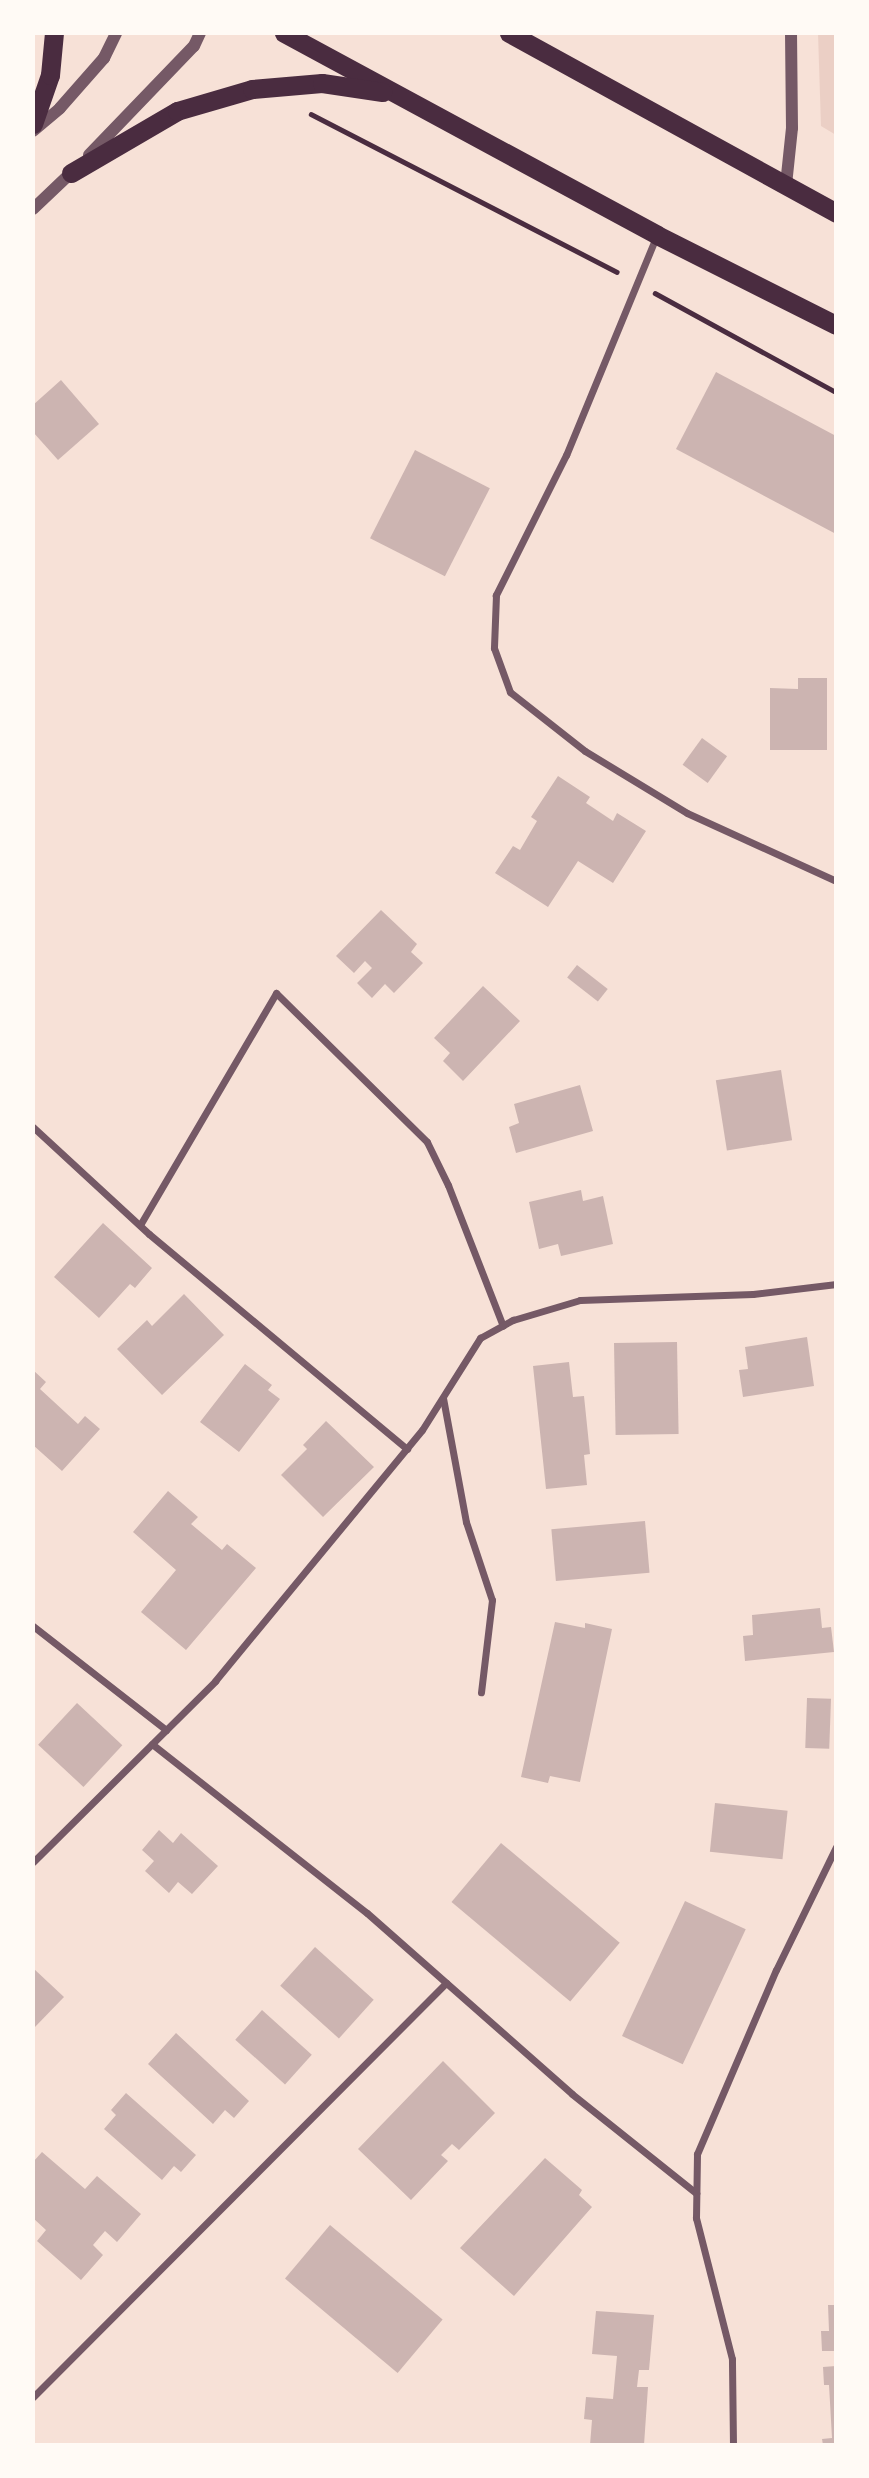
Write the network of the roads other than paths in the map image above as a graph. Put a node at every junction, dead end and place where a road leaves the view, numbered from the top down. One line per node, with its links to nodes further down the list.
1 (54, 33): 8 (highway)
2 (116, 33): 9 (street)
3 (200, 33): 10 (street)
4 (284, 33): 7 (highway)
5 (509, 33): 11 (highway)
6 (791, 33): 11 (street)
7 (396, 94): 10 (highway); 14 (highway)
8 (33, 124)
9 (33, 131)
10 (71, 173): 12 (street)
11 (786, 185): 13 (highway)
12 (33, 209)
13 (836, 213)
14 (657, 235): 15 (highway); 16 (street)
15 (836, 325)
16 (836, 881)
17 (33, 1127): 18 (street)
18 (140, 1225): 20 (street); 22 (street)
19 (836, 1284): 20 (street)
20 (503, 1326): 21 (street)
21 (443, 1397): 22 (street); 24 (street)
22 (407, 1449): 25 (street)
23 (33, 1626): 25 (street)
24 (481, 1692)
25 (166, 1730): 26 (street)
26 (152, 1744): 28 (street); 29 (street)
27 (836, 1847): 30 (street)
28 (33, 1862)
29 (446, 1983): 30 (street); 31 (street)
30 (696, 2193): 32 (street)
31 (33, 2397)
32 (733, 2445)

